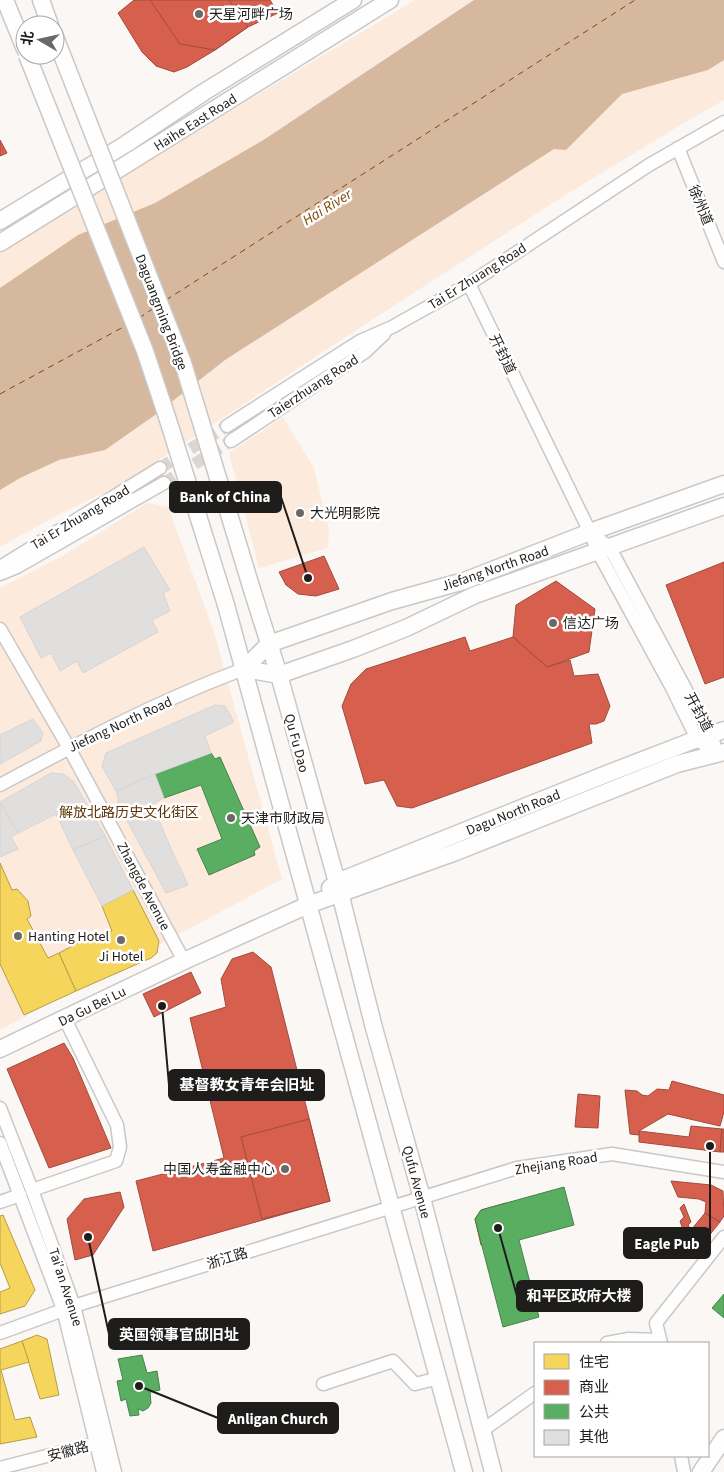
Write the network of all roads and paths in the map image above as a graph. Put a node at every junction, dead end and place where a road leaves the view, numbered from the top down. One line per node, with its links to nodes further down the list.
1 (6, 0): 7 (main road)
2 (40, 0): 5 (main road)
3 (355, 0): 6 (street); 12 (main road, Haihe East Road)
4 (390, 0): 6 (main road, Haihe East Road)
5 (46, 15)
6 (364, 15): 13 (main road, Haihe East Road)
7 (15, 23)
8 (65, 62): 27 (main road, Daguangming Bridge, bridge)
9 (31, 65): 30 (main road, bridge)
10 (724, 122): 11 (street, Tai Er Zhuang Road)
11 (678, 148): 14 (street, 徐州道); 15 (street, Tai Er Zhuang Road)
12 (0, 221)
13 (0, 243)
14 (724, 262)
15 (469, 284): 16 (street, Tai Er Zhuang Road); 23 (street, 开封道)
16 (392, 327): 17 (street, Tai Er Zhuang Road); 18 (street, Taierzhuang Road)
17 (227, 426)
18 (231, 440)
19 (160, 468): 25 (street, Tai Er Zhuang Road)
20 (164, 483): 26 (street)
21 (724, 484): 23 (main road, Jiefang North Road)
22 (724, 506): 24 (main road, Jiefang North Road)
23 (590, 532): 24 (street, 开封道); 29 (main road, Jiefang North Road)
24 (604, 550): 31 (main road, Jiefang North Road); 32 (street, 开封道)
25 (0, 566)
26 (0, 574)
27 (253, 593): 29 (main road, Qu Fu Dao)
28 (0, 629): 33 (street, Zhangde Avenue)
29 (269, 644): 30 (main road, Jiefang North Road); 31 (main road, Qu Fu Dao)
30 (244, 669): 31 (main road, Jiefang North Road); 33 (street, Jiefang North Road); 37 (main road)
31 (279, 675): 36 (main road, Qu Fu Dao)
32 (711, 734): 34 (street, 开封道); 36 (main road, Dagu North Road)
33 (69, 748): 35 (street, Jiefang North Road); 38 (street, Zhangde Avenue)
34 (721, 757): 36 (main road, Dagu North Road)
35 (0, 785)
36 (338, 888): 37 (main road, Dagu North Road); 46 (main road, Qufu Avenue)
37 (308, 905): 38 (main road, Dagu North Road); 48 (main road)
38 (184, 961): 39 (main road, Da Gu Bei Lu)
39 (65, 1019): 40 (main road, Da Gu Bei Lu); 44 (street)
40 (0, 1050)
41 (0, 1108): 44 (street, Tai'an Avenue)
42 (0, 1143): 45 (street, Tai'an Avenue)
43 (724, 1172): 46 (street, Zhejiang Road)
44 (32, 1190): 50 (street, Tai'an Avenue)
45 (20, 1195): 47 (street); 50 (street, Tai'an Avenue)
46 (422, 1198): 48 (street, Zhejiang Road); 57 (main road, Qufu Avenue)
47 (0, 1202)
48 (391, 1206): 50 (street, 浙江路); 54 (main road)
49 (724, 1237): 53 (street)
50 (69, 1307): 51 (street, 浙江路); 59 (street, Tai'an Avenue)
51 (0, 1333)
52 (612, 1342): 53 (street)
53 (660, 1342)
54 (438, 1378): 55 (street); 64 (main road)
55 (323, 1384)
56 (534, 1393): 57 (street)
57 (483, 1430): 65 (main road, Qufu Avenue)
58 (724, 1438): 67 (main road)
59 (102, 1442): 61 (street, 安徽路); 62 (street, Tai'an Avenue); 63 (street, Tai'an Avenue)
60 (681, 1457): 66 (street)
61 (0, 1468)
62 (103, 1472)
63 (115, 1472)
64 (464, 1472)
65 (494, 1472)
66 (684, 1472)
67 (701, 1472)

